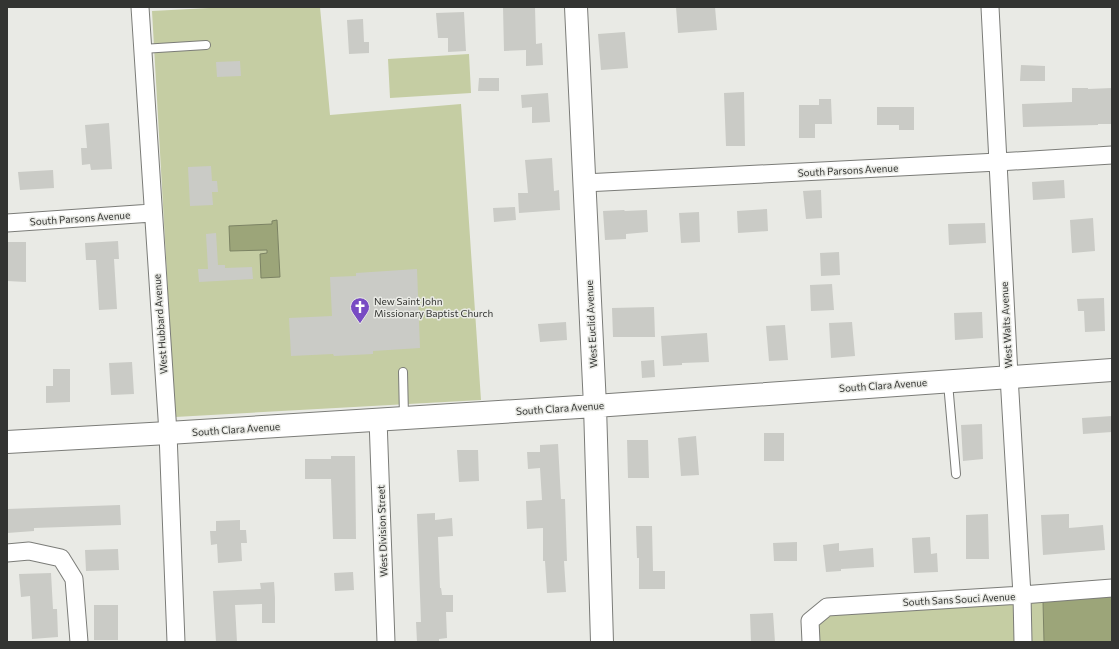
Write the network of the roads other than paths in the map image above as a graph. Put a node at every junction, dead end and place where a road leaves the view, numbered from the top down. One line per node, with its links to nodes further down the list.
1 (140, 7): 5 (street, West Hubbard Avenue)
2 (576, 7): 8 (street, West Euclid Avenue)
3 (990, 7): 7 (street, West Walts Avenue)
4 (206, 45): 5 (lane)
5 (142, 49): 9 (street, West Hubbard Avenue)
6 (1112, 154): 7 (street, South Parsons Avenue)
7 (998, 162): 8 (street, South Parsons Avenue); 13 (street, West Walts Avenue)
8 (584, 183): 15 (street, West Euclid Avenue)
9 (152, 213): 10 (street, South Parsons Avenue); 18 (street, West Hubbard Avenue)
10 (7, 223)
11 (1112, 370): 13 (street, South Clara Avenue)
12 (403, 372): 16 (lane)
13 (1009, 376): 14 (street, South Clara Avenue); 23 (street, West Walts Avenue)
14 (948, 381): 15 (street, South Clara Avenue); 20 (lane)
15 (595, 406): 16 (street, South Clara Avenue); 27 (street, West Euclid Avenue)
16 (404, 418): 17 (street, South Clara Avenue)
17 (378, 419): 18 (street, South Clara Avenue); 26 (street, West Division Street)
18 (168, 433): 19 (street, South Clara Avenue); 25 (street, West Hubbard Avenue)
19 (7, 442)
20 (956, 474)
21 (7, 553): 24 (street)
22 (1112, 588): 23 (street, South Sans Souci Avenue)
23 (1022, 595): 28 (street, South Sans Souci Avenue); 29 (street, West Walts Avenue)
24 (80, 642)
25 (176, 642)
26 (386, 642)
27 (602, 642)
28 (811, 642)
29 (1023, 642)

